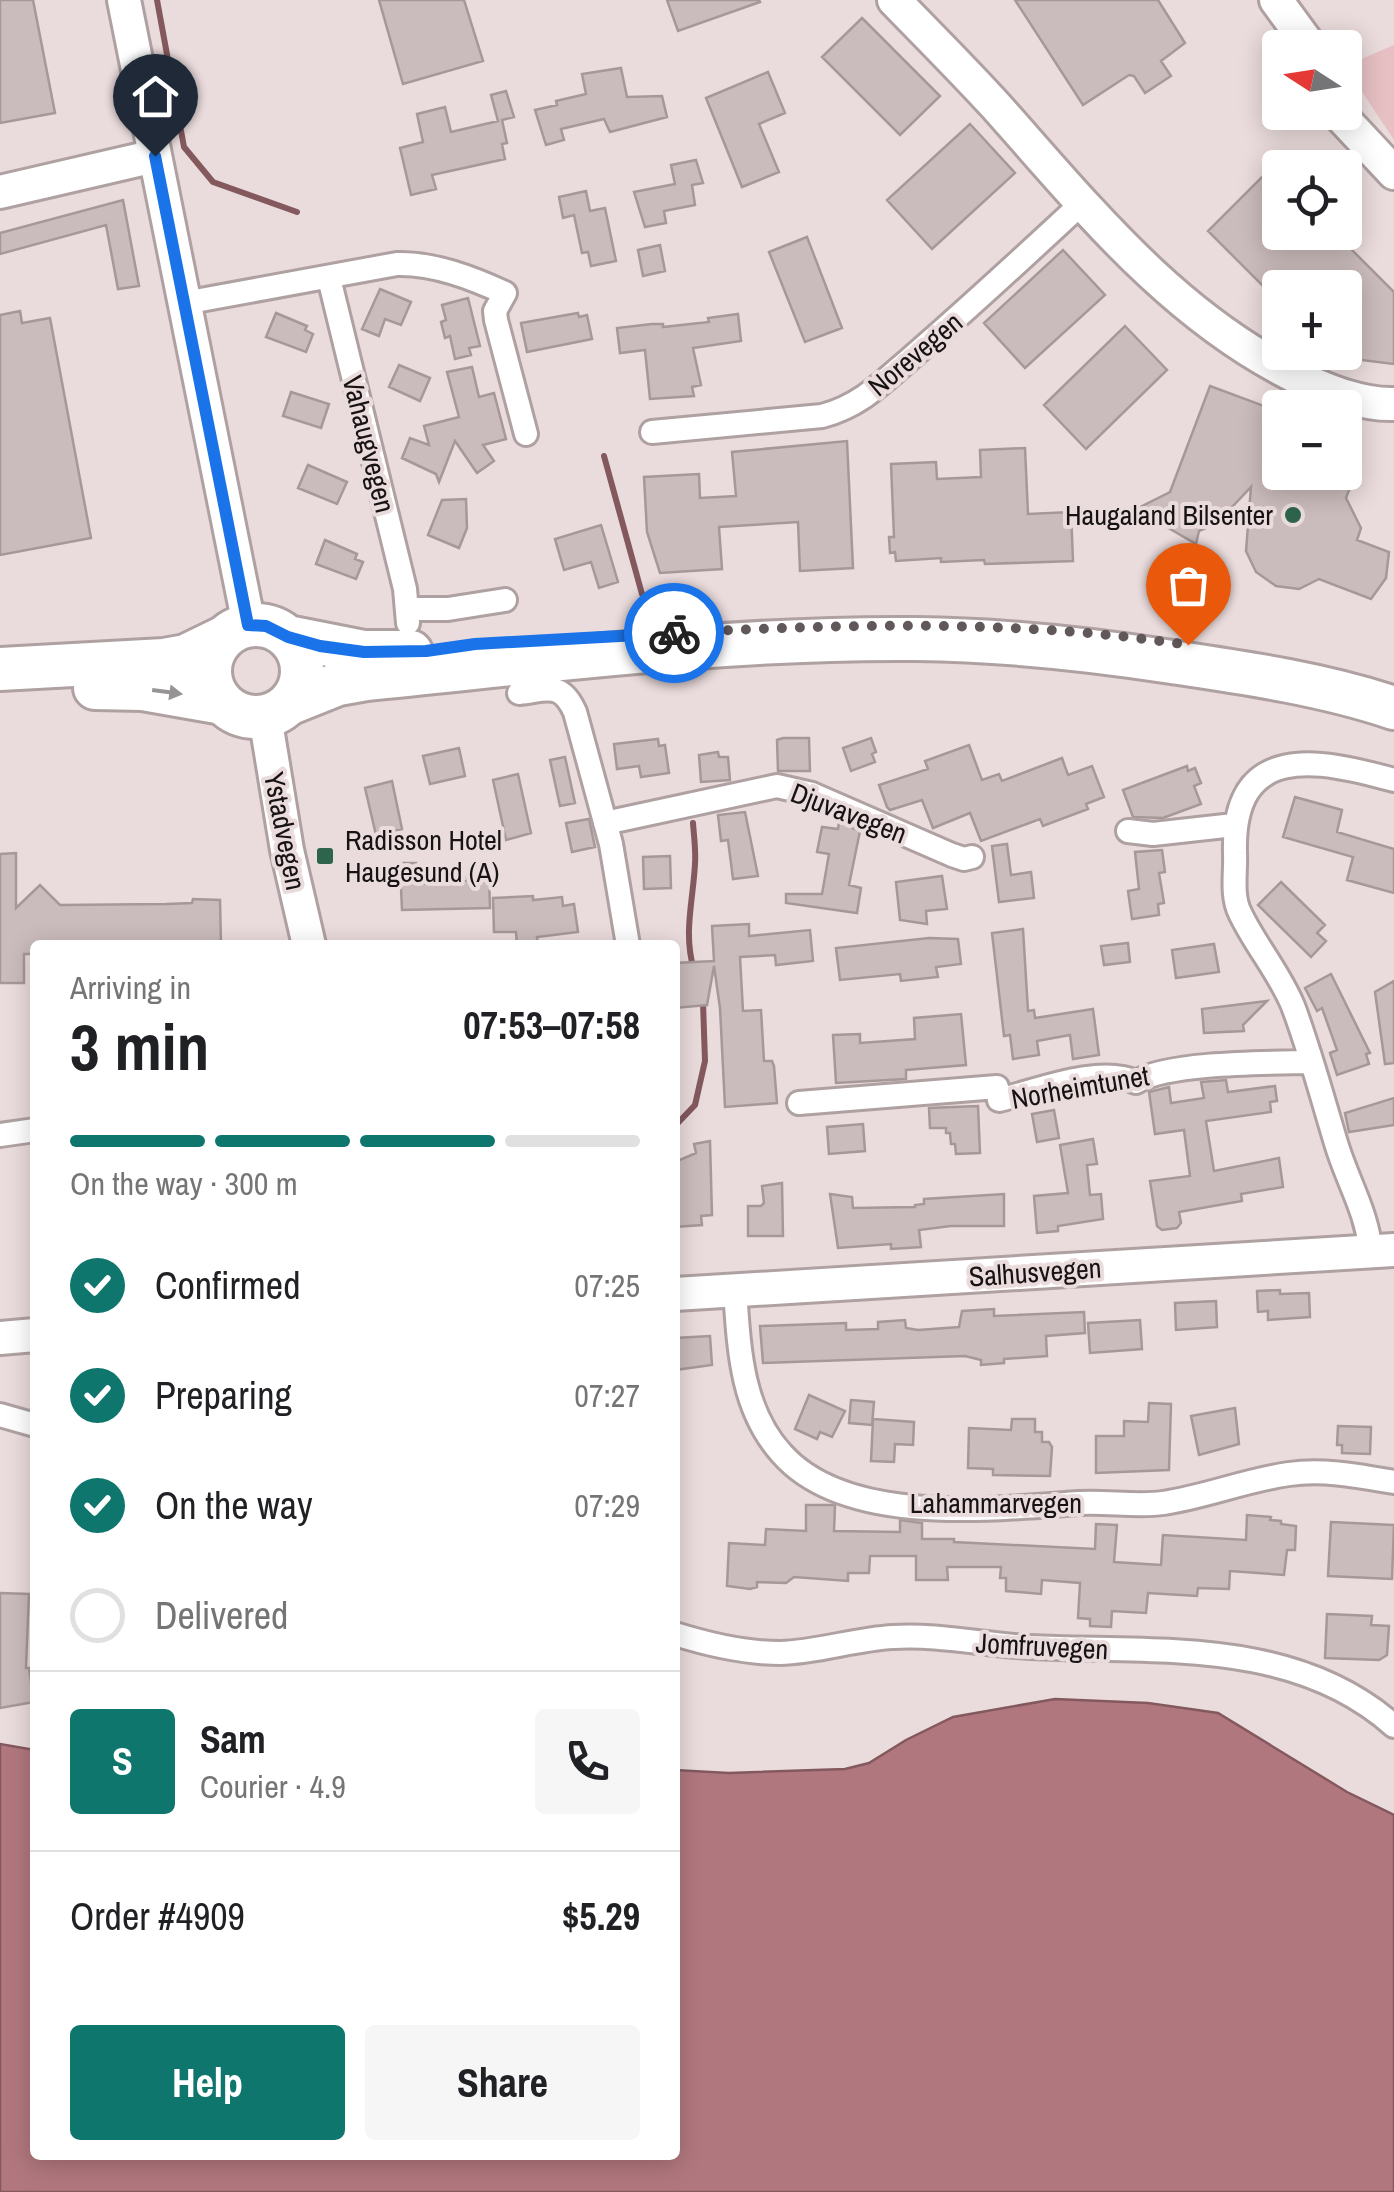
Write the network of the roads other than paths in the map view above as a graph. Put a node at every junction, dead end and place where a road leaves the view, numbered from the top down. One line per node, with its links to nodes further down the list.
1 (124, 0): 10 (street)
2 (894, 0): 13 (street)
3 (1252, 0): 5 (street)
4 (1276, 0): 6 (street)
5 (1273, 30)
6 (1298, 30)
7 (1362, 108): 9 (street)
8 (1354, 130): 11 (street)
9 (1394, 144)
10 (155, 156): 12 (street); 15 (street)
11 (1394, 173)
12 (0, 192)
13 (1081, 204): 16 (street); 17 (street, Norevegen)
14 (329, 278): 15 (street); 18 (street); 19 (street, Vahaugvegen)
15 (184, 304): 20 (street)
16 (1394, 404)
17 (652, 432)
18 (526, 434)
19 (505, 600)
20 (253, 633): 21 (highway); 22 (highway); 25 (highway); 27 (highway)
21 (0, 670)
22 (1394, 684)
23 (0, 692): 25 (highway, one-way to 25)
24 (519, 692): 29 (street)
25 (224, 703): 27 (highway)
26 (1394, 708): 27 (highway)
27 (276, 710): 33 (street, Ystadvegen)
28 (1394, 780): 30 (street)
29 (605, 823): 32 (street, Djuvavegen); 34 (street)
30 (1234, 825): 31 (street); 35 (street)
31 (1128, 831)
32 (972, 857)
33 (308, 940)
34 (627, 940)
35 (1312, 1062): 36 (street, Norheimtunet); 39 (street)
36 (799, 1104)
37 (30, 1131): 38 (street)
38 (0, 1135)
39 (1382, 1251): 40 (street, Salhusvegen)
40 (735, 1290): 41 (street, Salhusvegen); 46 (street, Lahammarvegen)
41 (680, 1294)
42 (30, 1335): 43 (street)
43 (0, 1338)
44 (0, 1415): 45 (street)
45 (30, 1424)
46 (1394, 1482)
47 (680, 1635): 48 (street, Jomfruvegen)
48 (1390, 1715)

